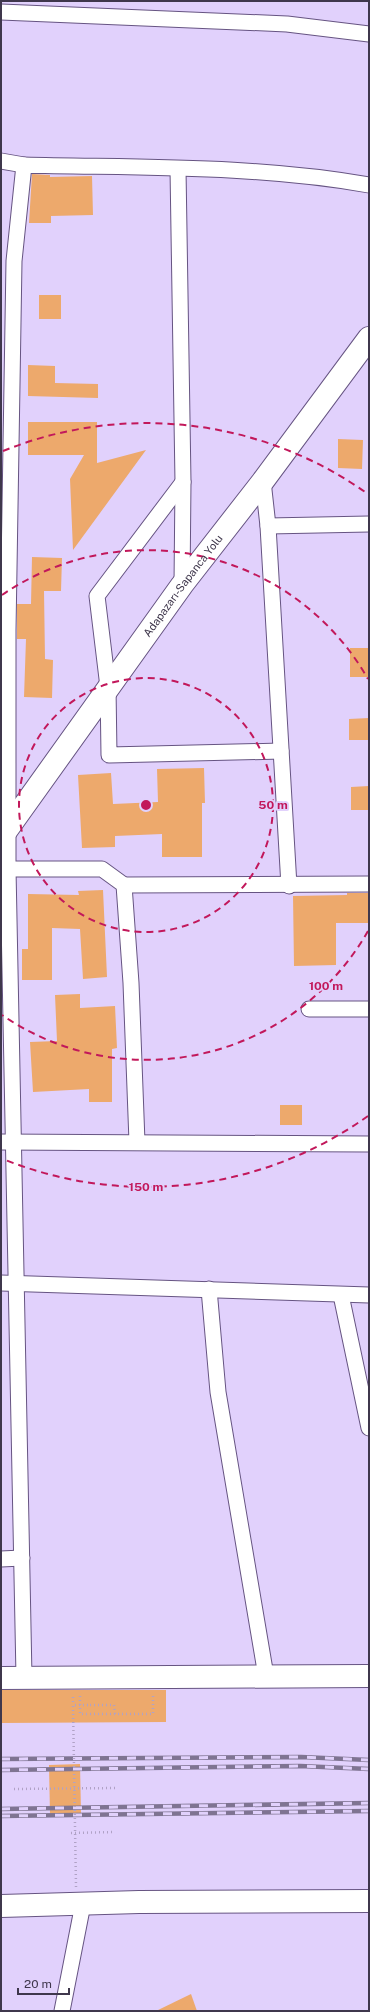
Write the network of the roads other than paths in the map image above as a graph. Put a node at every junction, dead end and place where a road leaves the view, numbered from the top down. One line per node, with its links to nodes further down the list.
1 (1, 12): 2 (street)
2 (369, 34)
3 (1, 161): 4 (street)
4 (24, 165): 5 (street); 15 (street)
5 (178, 169): 6 (street); 9 (street)
6 (369, 184)
7 (369, 338): 8 (street, Adapazarı-Sapanca Yolu)
8 (263, 481): 11 (street); 12 (street, Adapazarı-Sapanca Yolu)
9 (183, 482): 12 (street); 13 (street)
10 (369, 524): 11 (street)
11 (268, 526): 14 (street)
12 (182, 585): 13 (street, Adapazarı-Sapanca Yolu)
13 (108, 687): 14 (street); 15 (street, Adapazarı-Sapanca Yolu)
14 (281, 752): 19 (street)
15 (5, 832): 16 (street)
16 (8, 869): 18 (street); 22 (street)
17 (369, 884): 19 (street)
18 (124, 885): 19 (street); 23 (street)
19 (289, 886)
20 (309, 1009): 21 (street)
21 (369, 1009)
22 (7, 1142): 23 (street); 25 (street)
23 (137, 1142): 24 (street)
24 (369, 1144)
25 (8, 1283): 26 (street); 30 (street)
26 (209, 1289): 27 (street); 32 (street)
27 (341, 1295): 28 (street); 29 (street)
28 (369, 1295)
29 (369, 1428)
30 (22, 1558): 31 (street); 34 (street)
31 (1, 1559)
32 (266, 1676): 33 (street); 34 (street)
33 (369, 1676)
34 (24, 1677): 35 (street)
35 (1, 1678)
36 (80, 1896): 37 (street); 38 (street); 39 (street)
37 (369, 1900)
38 (1, 1906)
39 (62, 2011)

